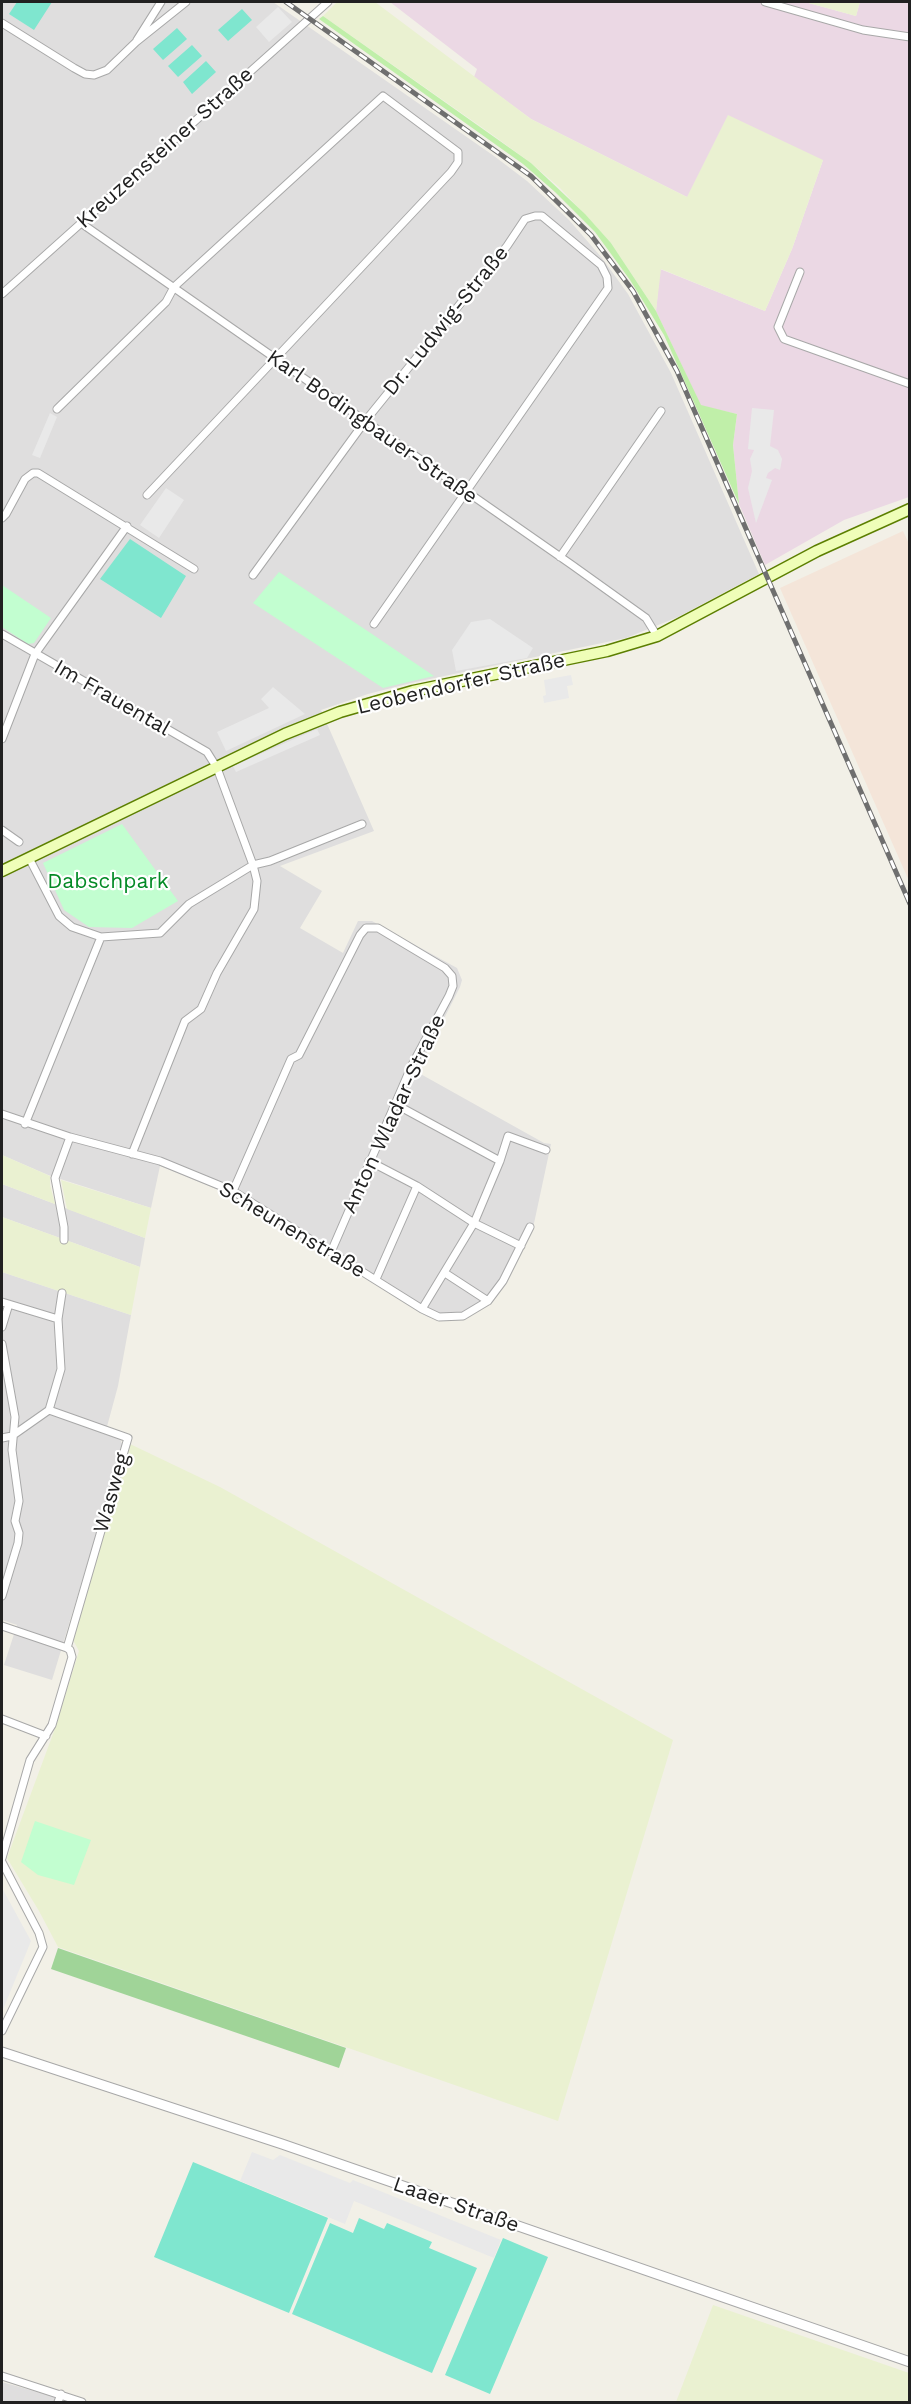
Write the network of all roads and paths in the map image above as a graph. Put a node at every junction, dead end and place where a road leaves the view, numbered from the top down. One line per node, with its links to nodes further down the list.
1 (161, 2): 7 (street)
2 (186, 2): 7 (street)
3 (328, 2): 8 (street, Kreuzensteiner Straße)
4 (765, 2): 6 (street)
5 (2, 23): 7 (street)
6 (909, 37)
7 (136, 42)
8 (81, 223): 10 (street, Karl Bodingbauer-Straße); 11 (street, Kreuzensteiner Straße)
9 (800, 272): 13 (street)
10 (174, 287): 12 (street, Karl Bodingbauer-Straße); 12 (street); 14 (street)
11 (2, 294)
12 (273, 358): 16 (street, Karl Bodingbauer-Straße); 18 (street)
13 (909, 384)
14 (57, 409)
15 (661, 411): 22 (street)
16 (366, 420): 17 (street, Karl Bodingbauer-Straße); 17 (street, Dr. Ludwig-Straße); 24 (street, Dr. Ludwig-Straße)
17 (466, 491): 22 (street, Karl Bodingbauer-Straße); 25 (street)
18 (147, 495)
19 (909, 509): 27 (main road, Leobendorfer Straße)
20 (2, 518): 21 (street)
21 (127, 526): 23 (street); 28 (street)
22 (560, 557): 27 (street, Karl Bodingbauer-Straße)
23 (194, 569)
24 (253, 575)
25 (374, 624)
26 (2, 634): 28 (street, Im Frauental)
27 (657, 636): 30 (main road, Leobendorfer Straße)
28 (35, 654): 29 (street); 30 (street, Im Frauental)
29 (2, 739)
30 (217, 768): 34 (main road, Leobendorfer Straße); 35 (street)
31 (362, 824): 35 (street)
32 (2, 830): 33 (street)
33 (19, 842)
34 (29, 858): 36 (main road, Leobendorfer Straße); 37 (street)
35 (253, 864): 37 (street); 43 (street)
36 (2, 871)
37 (101, 937): 40 (street)
38 (395, 1104): 44 (street, Anton Wladar-Straße); 45 (street); 47 (street, Anton Wladar-Straße)
39 (2, 1114): 40 (street, Scheunenstraße)
40 (25, 1124): 41 (street, Scheunenstraße)
41 (70, 1137): 43 (street, Scheunenstraße); 50 (street)
42 (546, 1150): 45 (street)
43 (132, 1154): 47 (street, Scheunenstraße)
44 (369, 1161): 46 (street); 52 (street, Anton Wladar-Straße)
45 (500, 1161): 48 (street)
46 (417, 1186): 48 (street); 54 (street)
47 (233, 1191): 52 (street, Scheunenstraße)
48 (474, 1223): 51 (street); 53 (street)
49 (530, 1227): 51 (street)
50 (64, 1240)
51 (521, 1246): 56 (street)
52 (332, 1252): 54 (street, Scheunenstraße)
53 (445, 1273): 56 (street); 58 (street)
54 (376, 1279): 58 (street, Scheunenstraße)
55 (62, 1293): 59 (street)
56 (488, 1300): 58 (street, Scheunenstraße)
57 (5, 1303): 59 (street); 60 (street)
58 (422, 1309)
59 (58, 1319): 62 (street)
60 (2, 1327)
61 (2, 1344): 63 (street)
62 (49, 1410): 63 (street); 67 (street, Wasweg)
63 (12, 1437): 64 (street); 65 (street)
64 (2, 1438)
65 (2, 1596)
66 (2, 1626): 67 (street)
67 (67, 1648): 69 (street)
68 (2, 1719): 69 (street)
69 (46, 1736): 70 (street)
70 (2, 1860): 71 (street)
71 (2, 2031)
72 (2, 2052): 73 (street, Laaer Straße)
73 (909, 2362)
74 (2, 2376): 75 (street)
75 (61, 2394): 76 (street); 77 (street)
76 (58, 2403)
77 (82, 2403)

